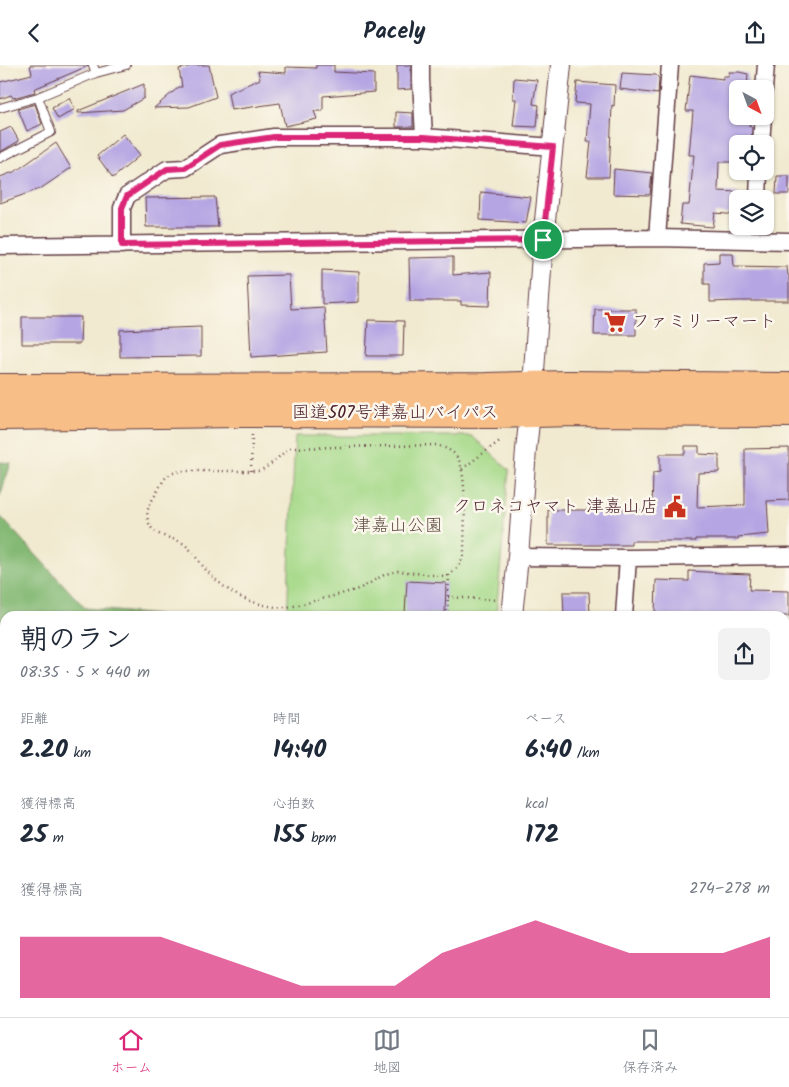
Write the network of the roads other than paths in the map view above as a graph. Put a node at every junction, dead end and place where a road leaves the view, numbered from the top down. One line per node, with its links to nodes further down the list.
1 (94, 65): 7 (lane)
2 (126, 65): 7 (lane)
3 (421, 65): 11 (street)
4 (561, 65): 12 (street)
5 (670, 65): 16 (street)
6 (766, 65): 8 (street)
7 (96, 73): 9 (lane)
8 (765, 80)
9 (38, 97): 10 (lane); 13 (lane)
10 (0, 108)
11 (424, 137): 12 (street); 19 (street)
12 (553, 147): 17 (street)
13 (0, 158)
14 (729, 234): 16 (street)
15 (764, 235): 18 (street)
16 (657, 238): 17 (street)
17 (543, 240): 19 (street); 23 (street)
18 (789, 241)
19 (122, 245): 20 (street)
20 (0, 246)
21 (789, 387): 23 (highway, 国道507号津嘉山バイパス)
22 (0, 388): 23 (highway, 国道507号津嘉山バイパス)
23 (532, 399): 24 (highway, 国道507号津嘉山バイパス); 25 (highway, 国道507号津嘉山バイパス); 27 (street)
24 (789, 413)
25 (0, 416)
26 (789, 556): 28 (street)
27 (518, 557): 28 (street); 29 (street)
28 (628, 558): 30 (street)
29 (507, 608)
30 (624, 611)

